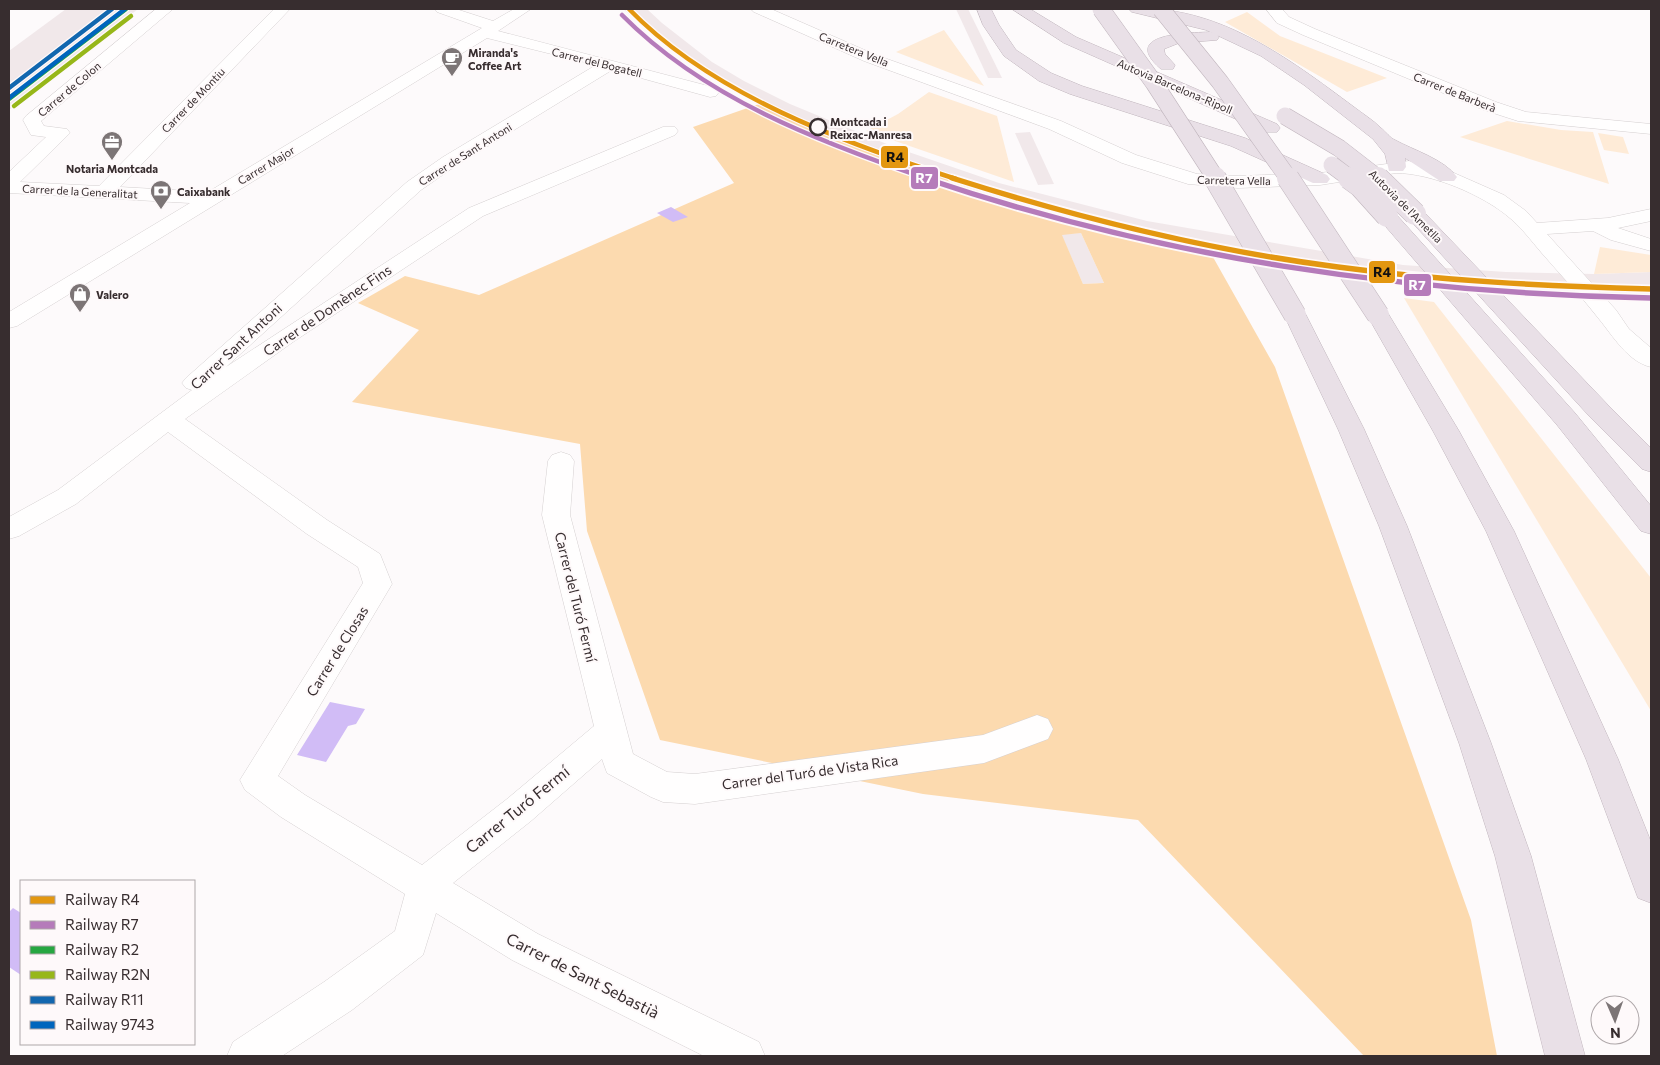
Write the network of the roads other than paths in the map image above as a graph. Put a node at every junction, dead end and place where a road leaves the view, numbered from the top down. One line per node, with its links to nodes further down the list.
1 (165, 9): 27 (street, Carrer de Colon)
2 (282, 9): 29 (street, Carrer de Montiu)
3 (442, 9): 13 (street, Carrer del Bogatell)
4 (524, 9): 13 (street, Carrer Major)
5 (759, 9): 25 (street, Carretera Vella)
6 (984, 9): 25 (highway)
7 (1020, 9): 14 (highway, Autovia Barcelona-Ripoll)
8 (1045, 9): 18 (highway, Autovia de l'Ametlla)
9 (1101, 9): 49 (highway, bridge)
10 (1137, 9): 16 (highway)
11 (1161, 9): 45 (highway, bridge)
12 (1274, 9): 21 (street, Carrer de Barberà)
13 (490, 30): 17 (street, Carrer del Bogatell); 30 (street, Carrer Major)
14 (1079, 44): 15 (highway); 20 (highway, Autovia Barcelona-Ripoll)
15 (1052, 46)
16 (1260, 50): 18 (highway); 23 (highway)
17 (610, 64): 19 (street, Carrer del Bogatell); 35 (street, Carrer de Sant Antoni)
18 (1167, 65): 20 (highway, Autovia de l'Ametlla)
19 (710, 92)
20 (1278, 122): 40 (highway, Autovia de l'Ametlla, bridge); 41 (highway, Autovia de l'Ametlla, bridge)
21 (1651, 129)
22 (669, 131): 38 (street, Carrer de Domènec Fins)
23 (1388, 144): 24 (highway); 26 (highway)
24 (1396, 166): 25 (street, Carretera Vella); 26 (street, Carretera Vella)
25 (1292, 173)
26 (1447, 177): 33 (street, Carretera Vella)
27 (9, 182)
28 (9, 187): 29 (street, Carrer de la Generalitat)
29 (104, 192): 30 (street, Carrer de la Generalitat)
30 (211, 198): 36 (street, Carrer Major)
31 (1651, 215): 32 (street)
32 (1597, 225): 33 (street); 34 (street)
33 (1533, 229): 37 (street, Carretera Vella)
34 (1651, 245)
35 (309, 279): 38 (street, Carrer Sant Antoni)
36 (9, 321)
37 (1647, 348)
38 (168, 419): 42 (street, Carrer de Domènec Fins); 46 (street, Carrer de Closas)
39 (561, 460): 44 (street, Carrer del Turó Fermí)
40 (1651, 463)
41 (1651, 524)
42 (9, 529)
43 (1037, 729): 44 (street, Carrer del Turó de Vista Rica)
44 (610, 732): 46 (street, Carrer Turó Fermí)
45 (1650, 884)
46 (425, 886): 47 (street); 48 (street, Carrer de Sant Sebastià)
47 (248, 1056)
48 (745, 1056)
49 (1565, 1056)

